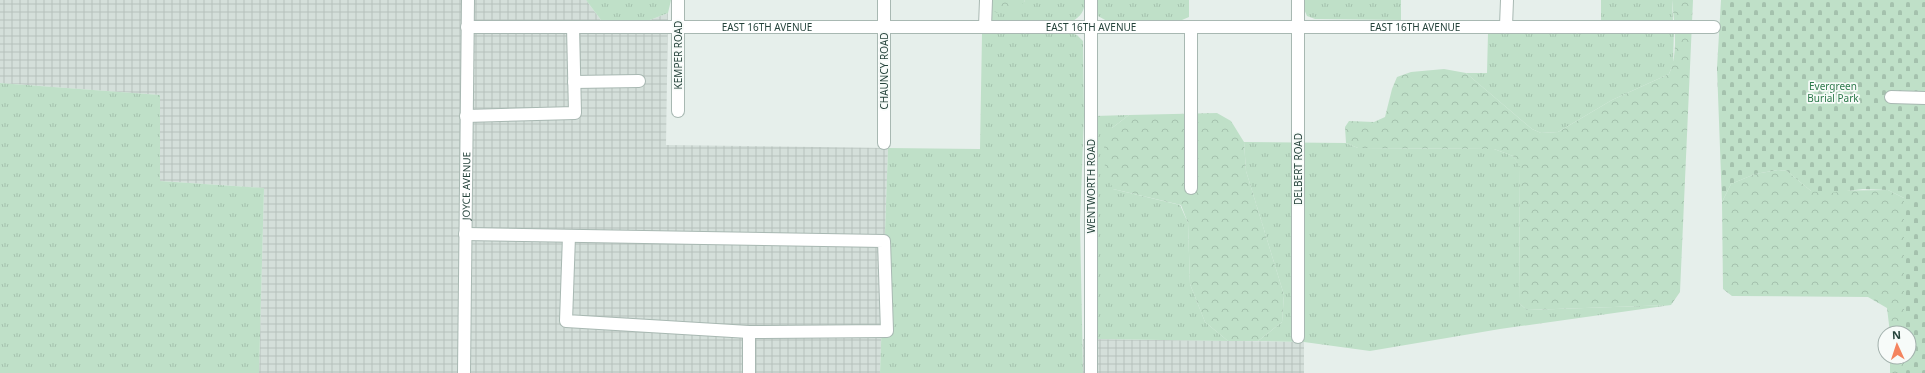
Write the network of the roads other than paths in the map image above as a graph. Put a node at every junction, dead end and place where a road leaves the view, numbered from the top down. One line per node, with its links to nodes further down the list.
1 (468, 0): 9 (street, JOYCE AVENUE)
2 (678, 0): 11 (street, KEMPER ROAD)
3 (884, 0): 12 (street, CHAUNCY ROAD)
4 (986, 0): 13 (street)
5 (1091, 0): 14 (street, WENTWORTH ROAD)
6 (1298, 0): 16 (street, DELBERT ROAD)
7 (1507, 0): 8 (street)
8 (1506, 26): 16 (street, EAST 16TH AVENUE); 17 (street, EAST 16TH AVENUE)
9 (468, 27): 10 (street, EAST 16TH AVENUE); 23 (street, JOYCE AVENUE)
10 (573, 27): 11 (street, EAST 16TH AVENUE); 19 (street)
11 (678, 27): 12 (street, EAST 16TH AVENUE); 22 (street, KEMPER ROAD)
12 (884, 27): 13 (street, EAST 16TH AVENUE); 24 (street, CHAUNCY ROAD)
13 (985, 27): 14 (street, EAST 16TH AVENUE)
14 (1091, 27): 15 (street, EAST 16TH AVENUE); 32 (street, WENTWORTH ROAD)
15 (1191, 27): 16 (street, EAST 16TH AVENUE); 25 (street)
16 (1298, 27): 29 (street, DELBERT ROAD)
17 (1714, 27)
18 (639, 81): 19 (street)
19 (574, 82): 23 (street)
20 (1891, 97): 21 (street)
21 (1925, 98)
22 (678, 111)
23 (466, 116): 26 (street, JOYCE AVENUE)
24 (884, 143)
25 (1191, 188)
26 (465, 234): 27 (street); 30 (street, JOYCE AVENUE)
27 (568, 236): 28 (street); 28 (street)
28 (750, 332): 31 (street)
29 (1298, 337)
30 (464, 373)
31 (749, 373)
32 (1091, 373)

